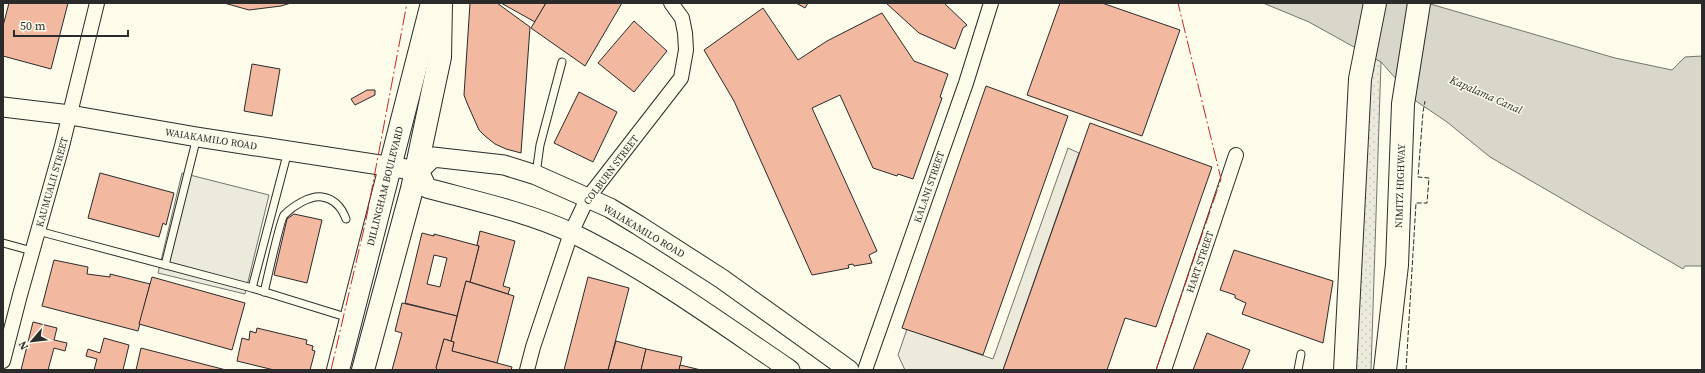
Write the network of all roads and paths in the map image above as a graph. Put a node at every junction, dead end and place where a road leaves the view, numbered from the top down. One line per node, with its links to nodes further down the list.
1 (97, 3): 10 (street, KAUMUALII STREET)
2 (432, 3): 14 (main road, DILLINGHAM BOULEVARD)
3 (441, 3): 15 (main road)
4 (671, 3): 17 (street, COLBURN STREET)
5 (991, 3): 34 (street, KALANI STREET)
6 (1375, 3): 37 (main road)
7 (1419, 3): 38 (main road, NIMITZ HIGHWAY)
8 (562, 62): 16 (lane)
9 (3, 107): 10 (main road, WAIAKAMILO ROAD)
10 (70, 115): 11 (main road, WAIAKAMILO ROAD); 19 (street, KAUMUALII STREET)
11 (197, 137): 12 (main road, WAIAKAMILO ROAD); 23 (lane)
12 (288, 151): 14 (main road, WAIAKAMILO ROAD); 24 (lane)
13 (1236, 155): 35 (street, HART STREET)
14 (390, 167): 15 (main road, WAIAKAMILO ROAD); 26 (main road, DILLINGHAM BOULEVARD)
15 (417, 171): 16 (main road, WAIAKAMILO ROAD); 20 (main road); 30 (main road)
16 (536, 175): 17 (main road, WAIAKAMILO ROAD)
17 (587, 199): 20 (street, COLBURN STREET); 33 (main road, WAIAKAMILO ROAD)
18 (346, 219): 25 (lane)
19 (38, 231): 22 (street, KAUMUALII STREET); 23 (lane)
20 (570, 233): 31 (street, COLBURN STREET); 32 (main road)
21 (3, 243): 22 (lane)
22 (32, 251): 28 (street, KAUMUALII STREET)
23 (165, 265): 24 (lane)
24 (252, 288): 25 (lane)
25 (264, 292): 26 (lane)
26 (352, 319): 29 (main road, DILLINGHAM BOULEVARD)
27 (1300, 354): 36 (lane)
28 (3, 361)
29 (338, 370)
30 (363, 370)
31 (527, 370)
32 (790, 370)
33 (849, 370)
34 (865, 370)
35 (1164, 370)
36 (1298, 370)
37 (1345, 370)
38 (1385, 370)

